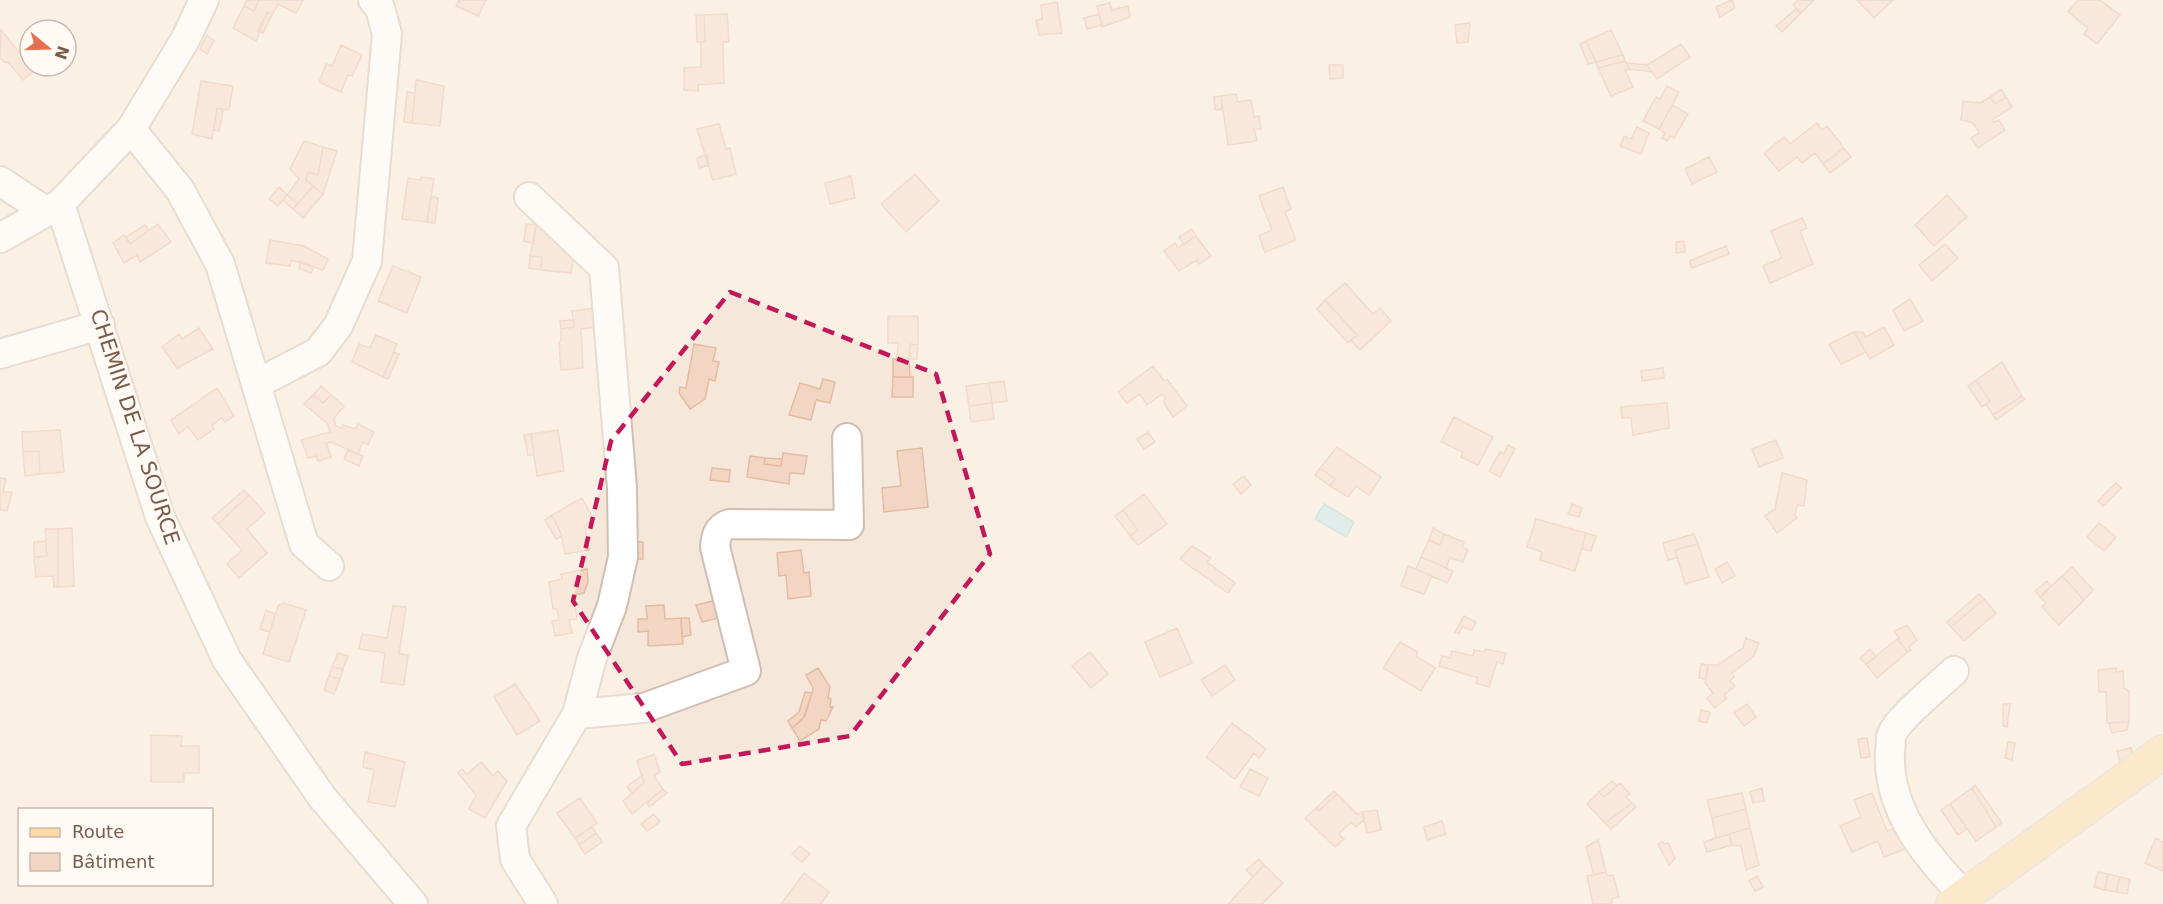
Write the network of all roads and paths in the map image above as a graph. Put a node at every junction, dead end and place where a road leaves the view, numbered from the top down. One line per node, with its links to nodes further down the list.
1 (204, 0): 3 (street)
2 (373, 0): 10 (street)
3 (131, 129): 6 (street); 10 (street)
4 (0, 181): 6 (street)
5 (529, 197): 14 (street)
6 (54, 208): 7 (street); 8 (street, CHEMIN DE LA SOURCE)
7 (0, 238)
8 (100, 325): 9 (street); 17 (street, CHEMIN DE LA SOURCE)
9 (0, 354)
10 (256, 384): 12 (street)
11 (847, 438): 14 (street)
12 (329, 566)
13 (1954, 671): 16 (street)
14 (577, 714): 18 (street)
15 (2163, 752): 16 (main road)
16 (1959, 900)
17 (413, 904)
18 (543, 904)

